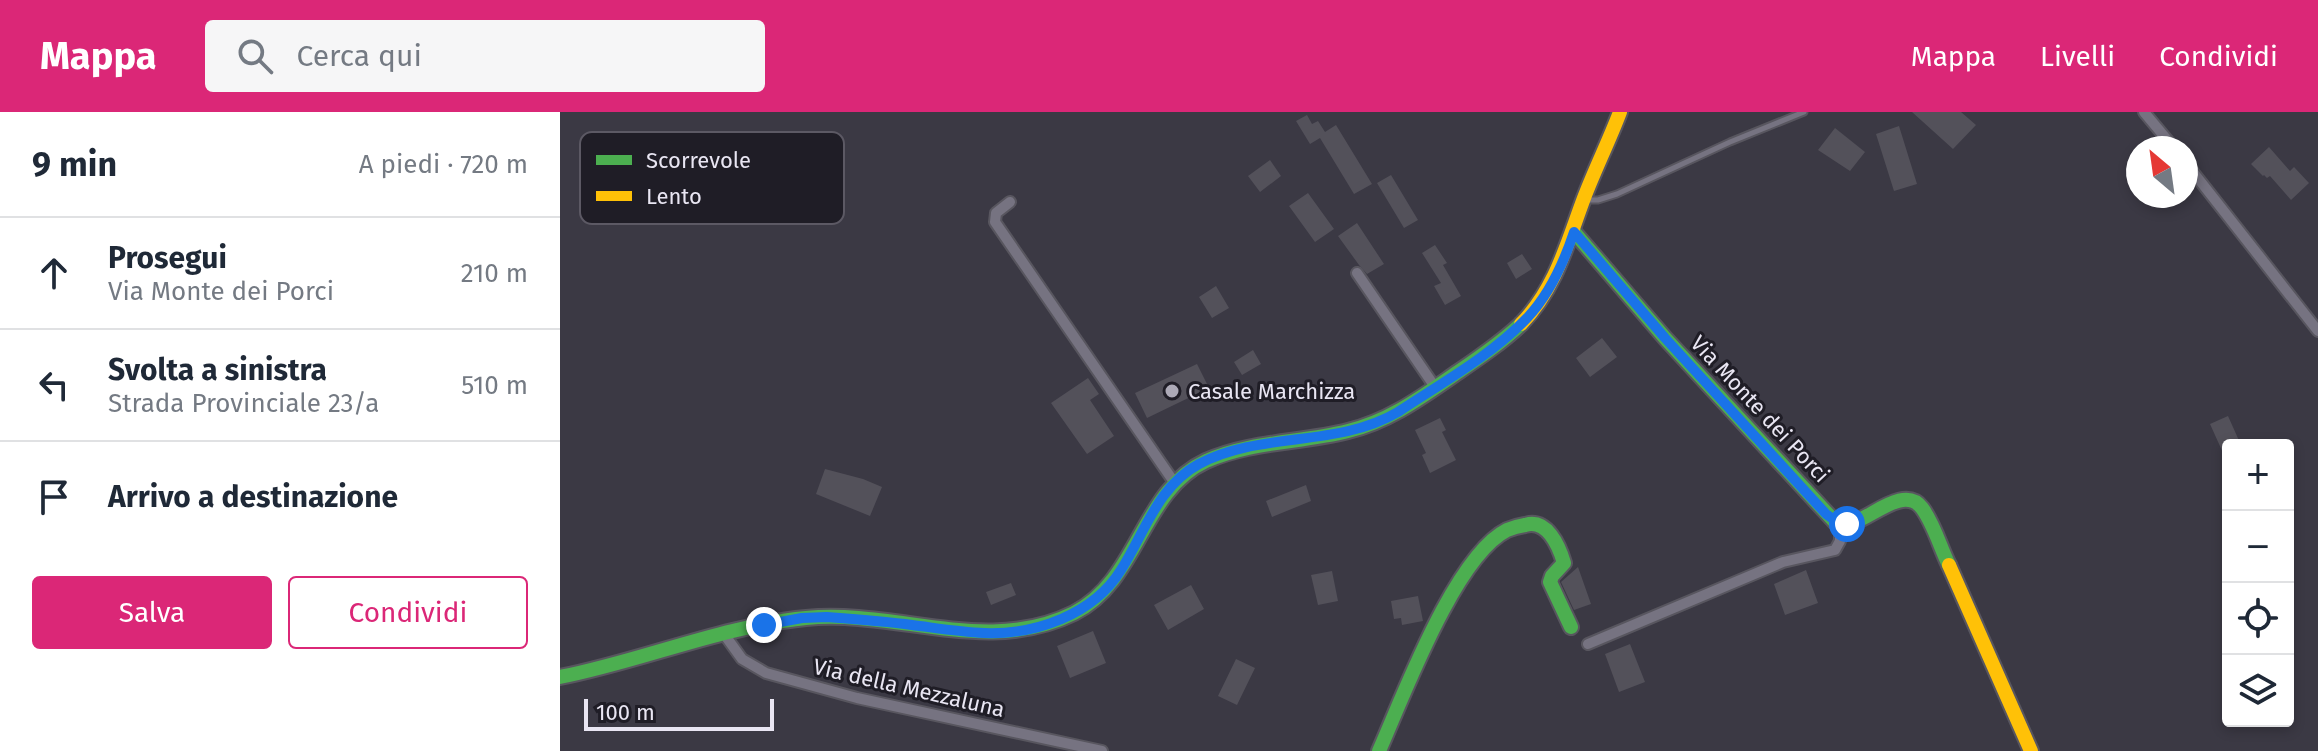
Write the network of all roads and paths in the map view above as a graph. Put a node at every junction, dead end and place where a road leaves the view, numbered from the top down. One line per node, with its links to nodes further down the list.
1 (1620, 112): 6 (street)
2 (1804, 112): 6 (lane)
3 (2144, 112): 4 (street)
4 (2164, 136)
5 (2198, 178): 10 (street)
6 (1583, 200): 8 (street)
7 (1010, 202): 12 (street)
8 (1574, 232): 11 (street); 13 (street, Via Monte dei Porci)
9 (1357, 273): 11 (street)
10 (2318, 331)
11 (1435, 387): 12 (street)
12 (1174, 482): 15 (street)
13 (1840, 524): 16 (street); 21 (street)
14 (1571, 627): 20 (street)
15 (724, 634): 17 (street); 18 (street, Via della Mezzaluna)
16 (1588, 644)
17 (560, 677)
18 (1074, 748): 19 (street, Via della Mezzaluna)
19 (1102, 751)
20 (1379, 751)
21 (2031, 751)

